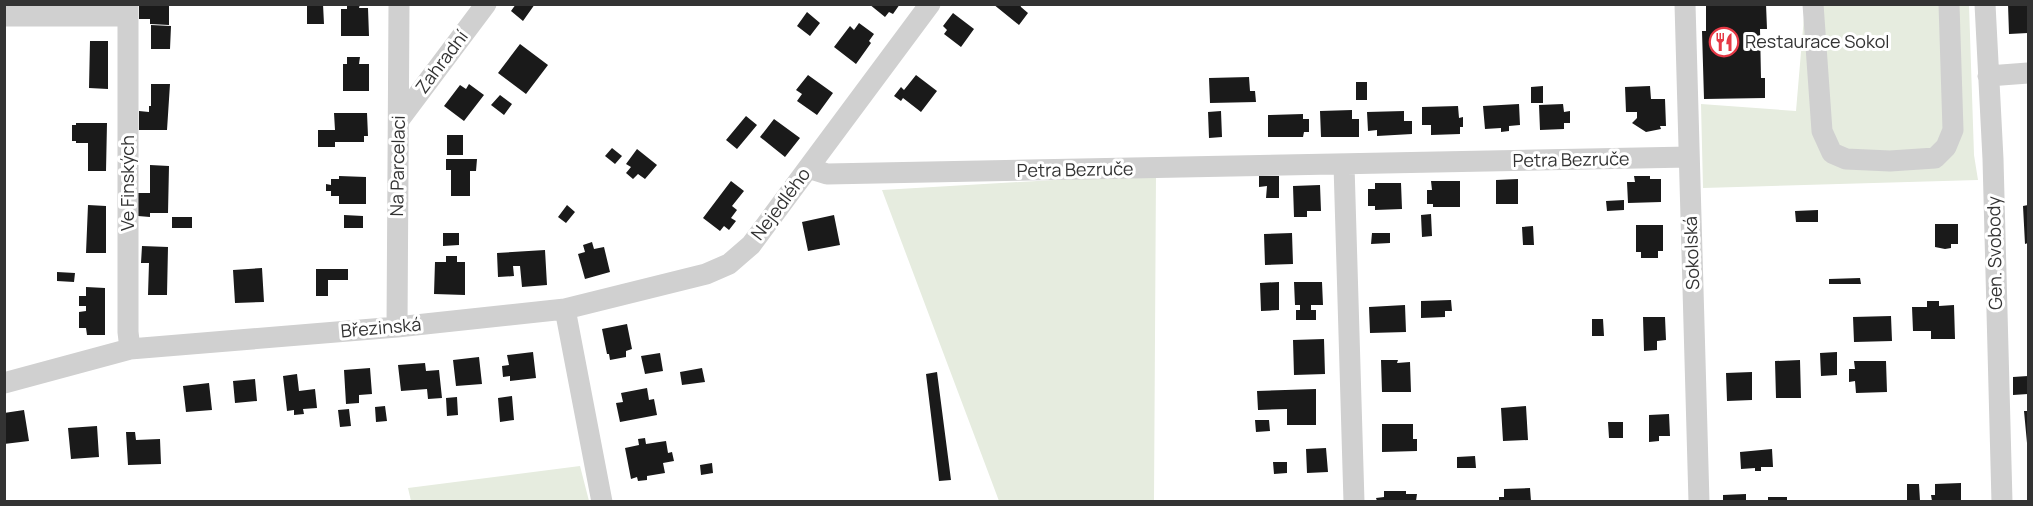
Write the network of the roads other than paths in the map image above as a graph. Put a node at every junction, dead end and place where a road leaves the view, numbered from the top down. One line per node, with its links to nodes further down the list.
1 (399, 4): 12 (street, Na Parcelaci)
2 (486, 4): 12 (street, Zahradní)
3 (930, 4): 15 (street, Nejedlého)
4 (1685, 4): 13 (street, Sokolská)
5 (1813, 4): 6 (street)
6 (1949, 4)
7 (1985, 4): 11 (street, Gen. Svobody)
8 (128, 10): 9 (street, Ve Finských); 18 (street, Ve Finských)
9 (4, 16)
10 (2028, 73): 11 (street)
11 (1988, 76): 23 (street, Gen. Svobody)
12 (399, 120): 17 (street, Na Parcelaci)
13 (1689, 157): 14 (street, Petra Bezruče); 22 (street, Sokolská)
14 (1344, 165): 15 (street, Petra Bezruče); 21 (street)
15 (808, 168): 16 (street, Nejedlého)
16 (565, 309): 17 (street, Březinská); 20 (street)
17 (397, 327): 18 (street, Březinská)
18 (130, 349): 19 (street, Březinská)
19 (4, 383)
20 (602, 501)
21 (1354, 501)
22 (1699, 501)
23 (2002, 501)

